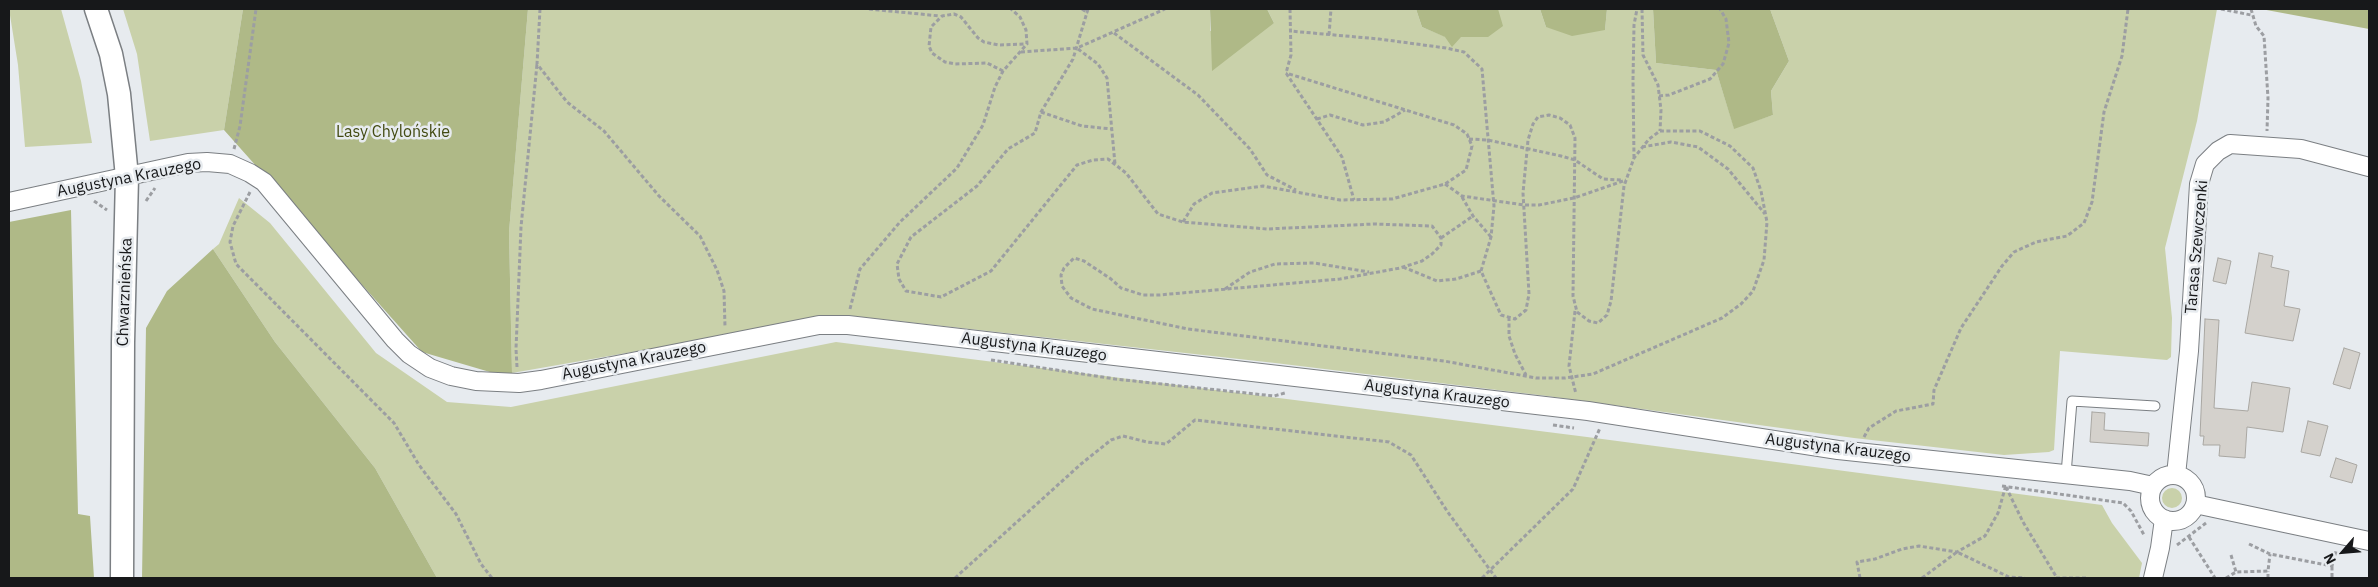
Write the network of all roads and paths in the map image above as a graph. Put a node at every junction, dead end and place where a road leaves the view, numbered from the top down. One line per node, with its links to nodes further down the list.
1 (96, 9): 44 (street, Chwarznieńska)
2 (256, 9): 41 (path)
3 (540, 9): 25 (path)
4 (869, 9): 18 (path)
5 (1011, 9): 22 (path)
6 (1082, 9): 16 (path)
7 (1166, 9): 20 (path)
8 (1290, 9): 19 (path)
9 (1331, 9): 21 (path)
10 (1637, 9): 39 (path)
11 (1642, 9): 28 (path)
12 (1720, 9): 28 (path)
13 (2128, 9): 84 (path)
14 (2221, 9): 17 (path)
15 (2251, 9): 17 (path)
16 (1088, 11): 23 (path)
17 (2251, 15): 36 (path)
18 (942, 16): 22 (path); 26 (path)
19 (1290, 31): 21 (path); 27 (path)
20 (1114, 33): 23 (path); 50 (path)
21 (1329, 35): 35 (path)
22 (1026, 44): 24 (path)
23 (1077, 48): 24 (path); 30 (path); 32 (path)
24 (1021, 52): 26 (path)
25 (537, 64): 73 (path); 77 (path)
26 (1003, 71): 72 (path)
27 (1286, 73): 29 (path); 31 (path)
28 (1659, 96): 33 (path)
29 (1406, 109): 31 (path); 34 (path)
30 (1040, 112): 32 (path); 42 (path)
31 (1317, 120): 54 (path)
32 (1112, 129): 42 (path)
33 (1660, 131): 38 (path); 61 (path)
34 (1469, 139): 35 (path); 47 (path)
35 (1488, 140): 37 (path); 55 (path)
36 (2266, 145): 43 (street, Tarasa Szewczenki); 87 (street, Tarasa Szewczenki)
37 (1528, 147): 40 (path); 40 (path); 59 (path)
38 (1642, 147): 39 (path); 61 (path)
39 (1634, 158): 45 (path)
40 (1575, 160): 45 (path); 53 (path)
41 (230, 164): 44 (street, Augustyna Krauzego); 77 (street, Augustyna Krauzego)
42 (1115, 165): 63 (path)
43 (2369, 167)
44 (127, 177): 56 (street, Augustyna Krauzego); 107 (street, Chwarznieńska)
45 (1626, 180): 53 (path); 70 (path)
46 (157, 184): 58 (path)
47 (1445, 184): 52 (path); 54 (path)
48 (242, 188): 49 (path)
49 (250, 191): 51 (path); 108 (path)
50 (1299, 191): 54 (path); 63 (path)
51 (255, 194)
52 (1462, 196): 55 (path); 62 (path)
53 (1574, 198): 59 (path); 70 (path)
54 (1354, 200)
55 (1493, 201): 59 (path); 64 (path)
56 (9, 202)
57 (94, 202): 60 (path)
58 (144, 204)
59 (1524, 205): 71 (path)
60 (108, 211)
61 (1766, 215): 76 (path)
62 (1472, 216): 64 (path); 65 (path)
63 (1182, 222): 65 (path)
64 (1492, 237): 67 (path)
65 (1441, 238): 66 (path)
66 (1403, 267): 67 (path); 68 (path)
67 (1480, 271): 71 (path)
68 (1372, 273): 69 (path); 69 (path)
69 (1224, 289): 75 (path)
70 (1576, 308): 76 (path)
71 (1509, 317): 75 (path)
72 (848, 325): 73 (street, Augustyna Krauzego); 80 (street, Augustyna Krauzego)
73 (724, 343): 77 (street, Augustyna Krauzego)
74 (990, 360): 78 (path)
75 (1527, 376): 76 (path)
76 (1571, 377): 80 (path)
77 (519, 383)
78 (1288, 393)
79 (2155, 406): 86 (lane)
80 (1589, 420): 82 (street, Augustyna Krauzego); 82 (path)
81 (1544, 423): 83 (path)
82 (1605, 423): 84 (street, Augustyna Krauzego); 104 (path)
83 (1581, 428)
84 (1861, 452): 85 (street, Augustyna Krauzego)
85 (2010, 468): 86 (street, Augustyna Krauzego); 90 (path)
86 (2066, 474): 89 (street, Augustyna Krauzego)
87 (2176, 475): 89 (street); 91 (street)
88 (1997, 485): 90 (path)
89 (2153, 486): 93 (street)
90 (2005, 487): 95 (path); 100 (path); 115 (path)
91 (2196, 504): 93 (street); 96 (street)
92 (2212, 518): 94 (path)
93 (2164, 519): 117 (street)
94 (2189, 537): 98 (path); 118 (path)
95 (2146, 539)
96 (2369, 541)
97 (2249, 544): 101 (path)
98 (2175, 546)
99 (2336, 551): 103 (path)
100 (1957, 552): 112 (path); 113 (path); 114 (path)
101 (2270, 554): 103 (path); 105 (path)
102 (2231, 555): 106 (path)
103 (2332, 566): 121 (path)
104 (1491, 570): 109 (path); 110 (path); 111 (path)
105 (2268, 571): 106 (path); 120 (path)
106 (2236, 572): 119 (path)
107 (122, 578)
108 (492, 578)
109 (955, 578)
110 (1482, 578)
111 (1496, 578)
112 (1860, 578)
113 (1922, 578)
114 (2025, 578)
115 (2056, 578): 116 (path)
116 (2087, 578)
117 (2153, 578)
118 (2215, 578)
119 (2226, 578)
120 (2268, 578)
121 (2332, 578)

